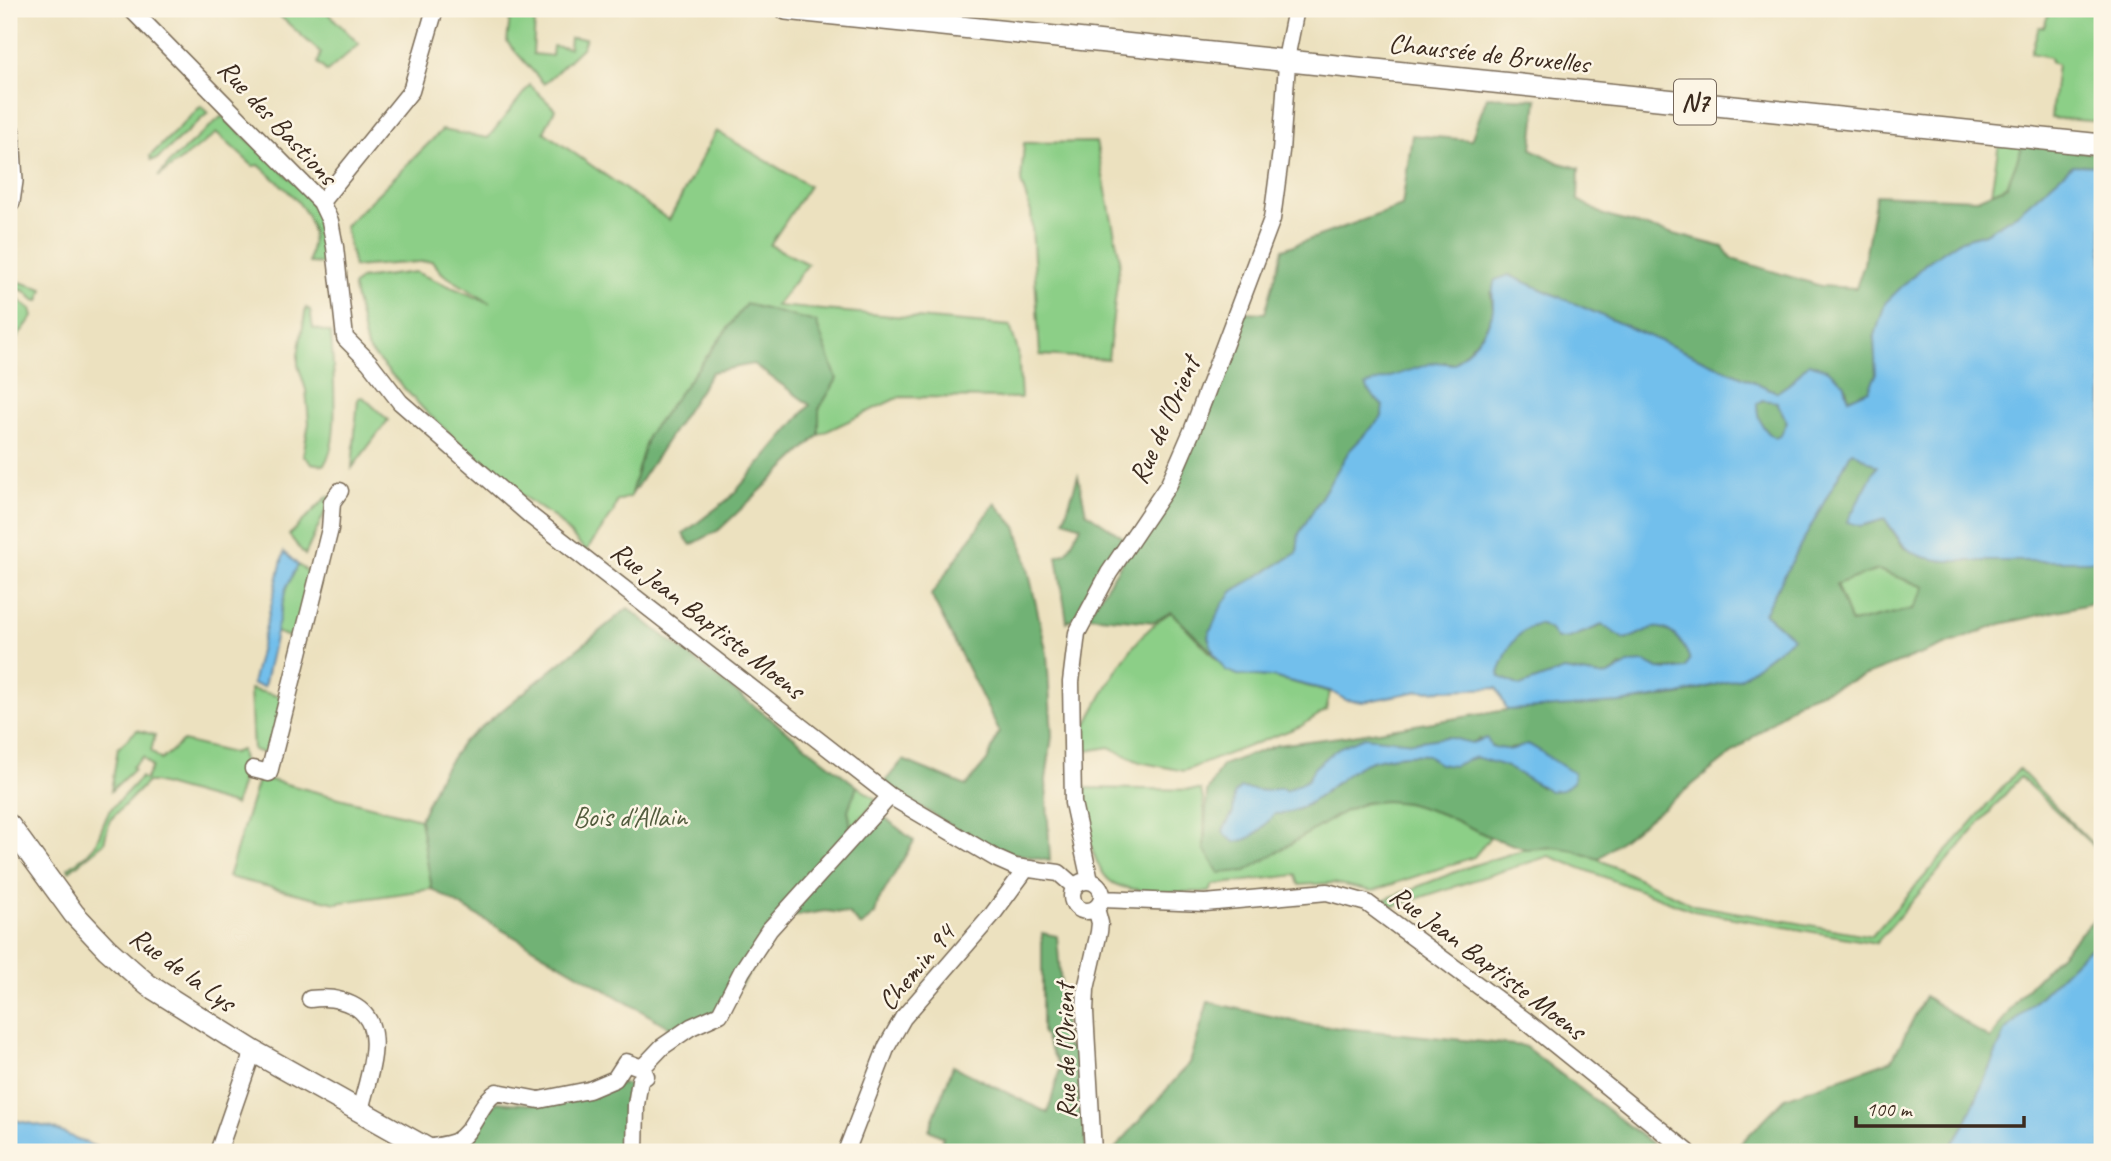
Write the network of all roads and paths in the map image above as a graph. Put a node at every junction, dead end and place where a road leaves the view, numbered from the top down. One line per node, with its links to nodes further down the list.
1 (131, 9): 11 (street, Rue des Bastions)
2 (435, 9): 11 (street)
3 (786, 9): 6 (main road, Chaussée de Bruxelles / N7)
4 (897, 9): 6 (main road, Chaussée de Bruxelles / N7)
5 (1296, 9): 6 (street, Rue de l'Orient)
6 (1288, 55): 8 (main road, Chaussée de Bruxelles / N7); 9 (main road, Chaussée de Bruxelles / N7); 18 (street, Rue de l'Orient)
7 (9, 132): 10 (main road)
8 (2102, 135)
9 (2102, 145)
10 (9, 202)
11 (321, 202): 12 (street, Rue des Bastions)
12 (345, 338): 15 (street, Rue Jean Baptiste Moens)
13 (340, 491): 14 (street)
14 (253, 769)
15 (890, 796): 17 (street, Rue Jean Baptiste Moens); 22 (street)
16 (10, 836): 21 (main road, Rue de la Lys)
17 (1026, 869): 18 (street, Rue Jean Baptiste Moens); 26 (street, Chemin 94)
18 (1082, 884): 19 (street); 19 (street)
19 (1099, 903): 30 (street, Rue de l'Orient); 31 (street, Rue Jean Baptiste Moens)
20 (310, 999): 23 (street)
21 (253, 1051): 23 (main road, Rue de la Lys); 27 (street)
22 (642, 1068): 24 (street); 29 (street)
23 (360, 1111): 25 (main road, Rue de la Lys)
24 (467, 1132): 25 (street); 28 (street)
25 (430, 1150)
26 (847, 1150)
27 (218, 1152)
28 (466, 1152)
29 (635, 1152)
30 (1093, 1152)
31 (1688, 1152)

